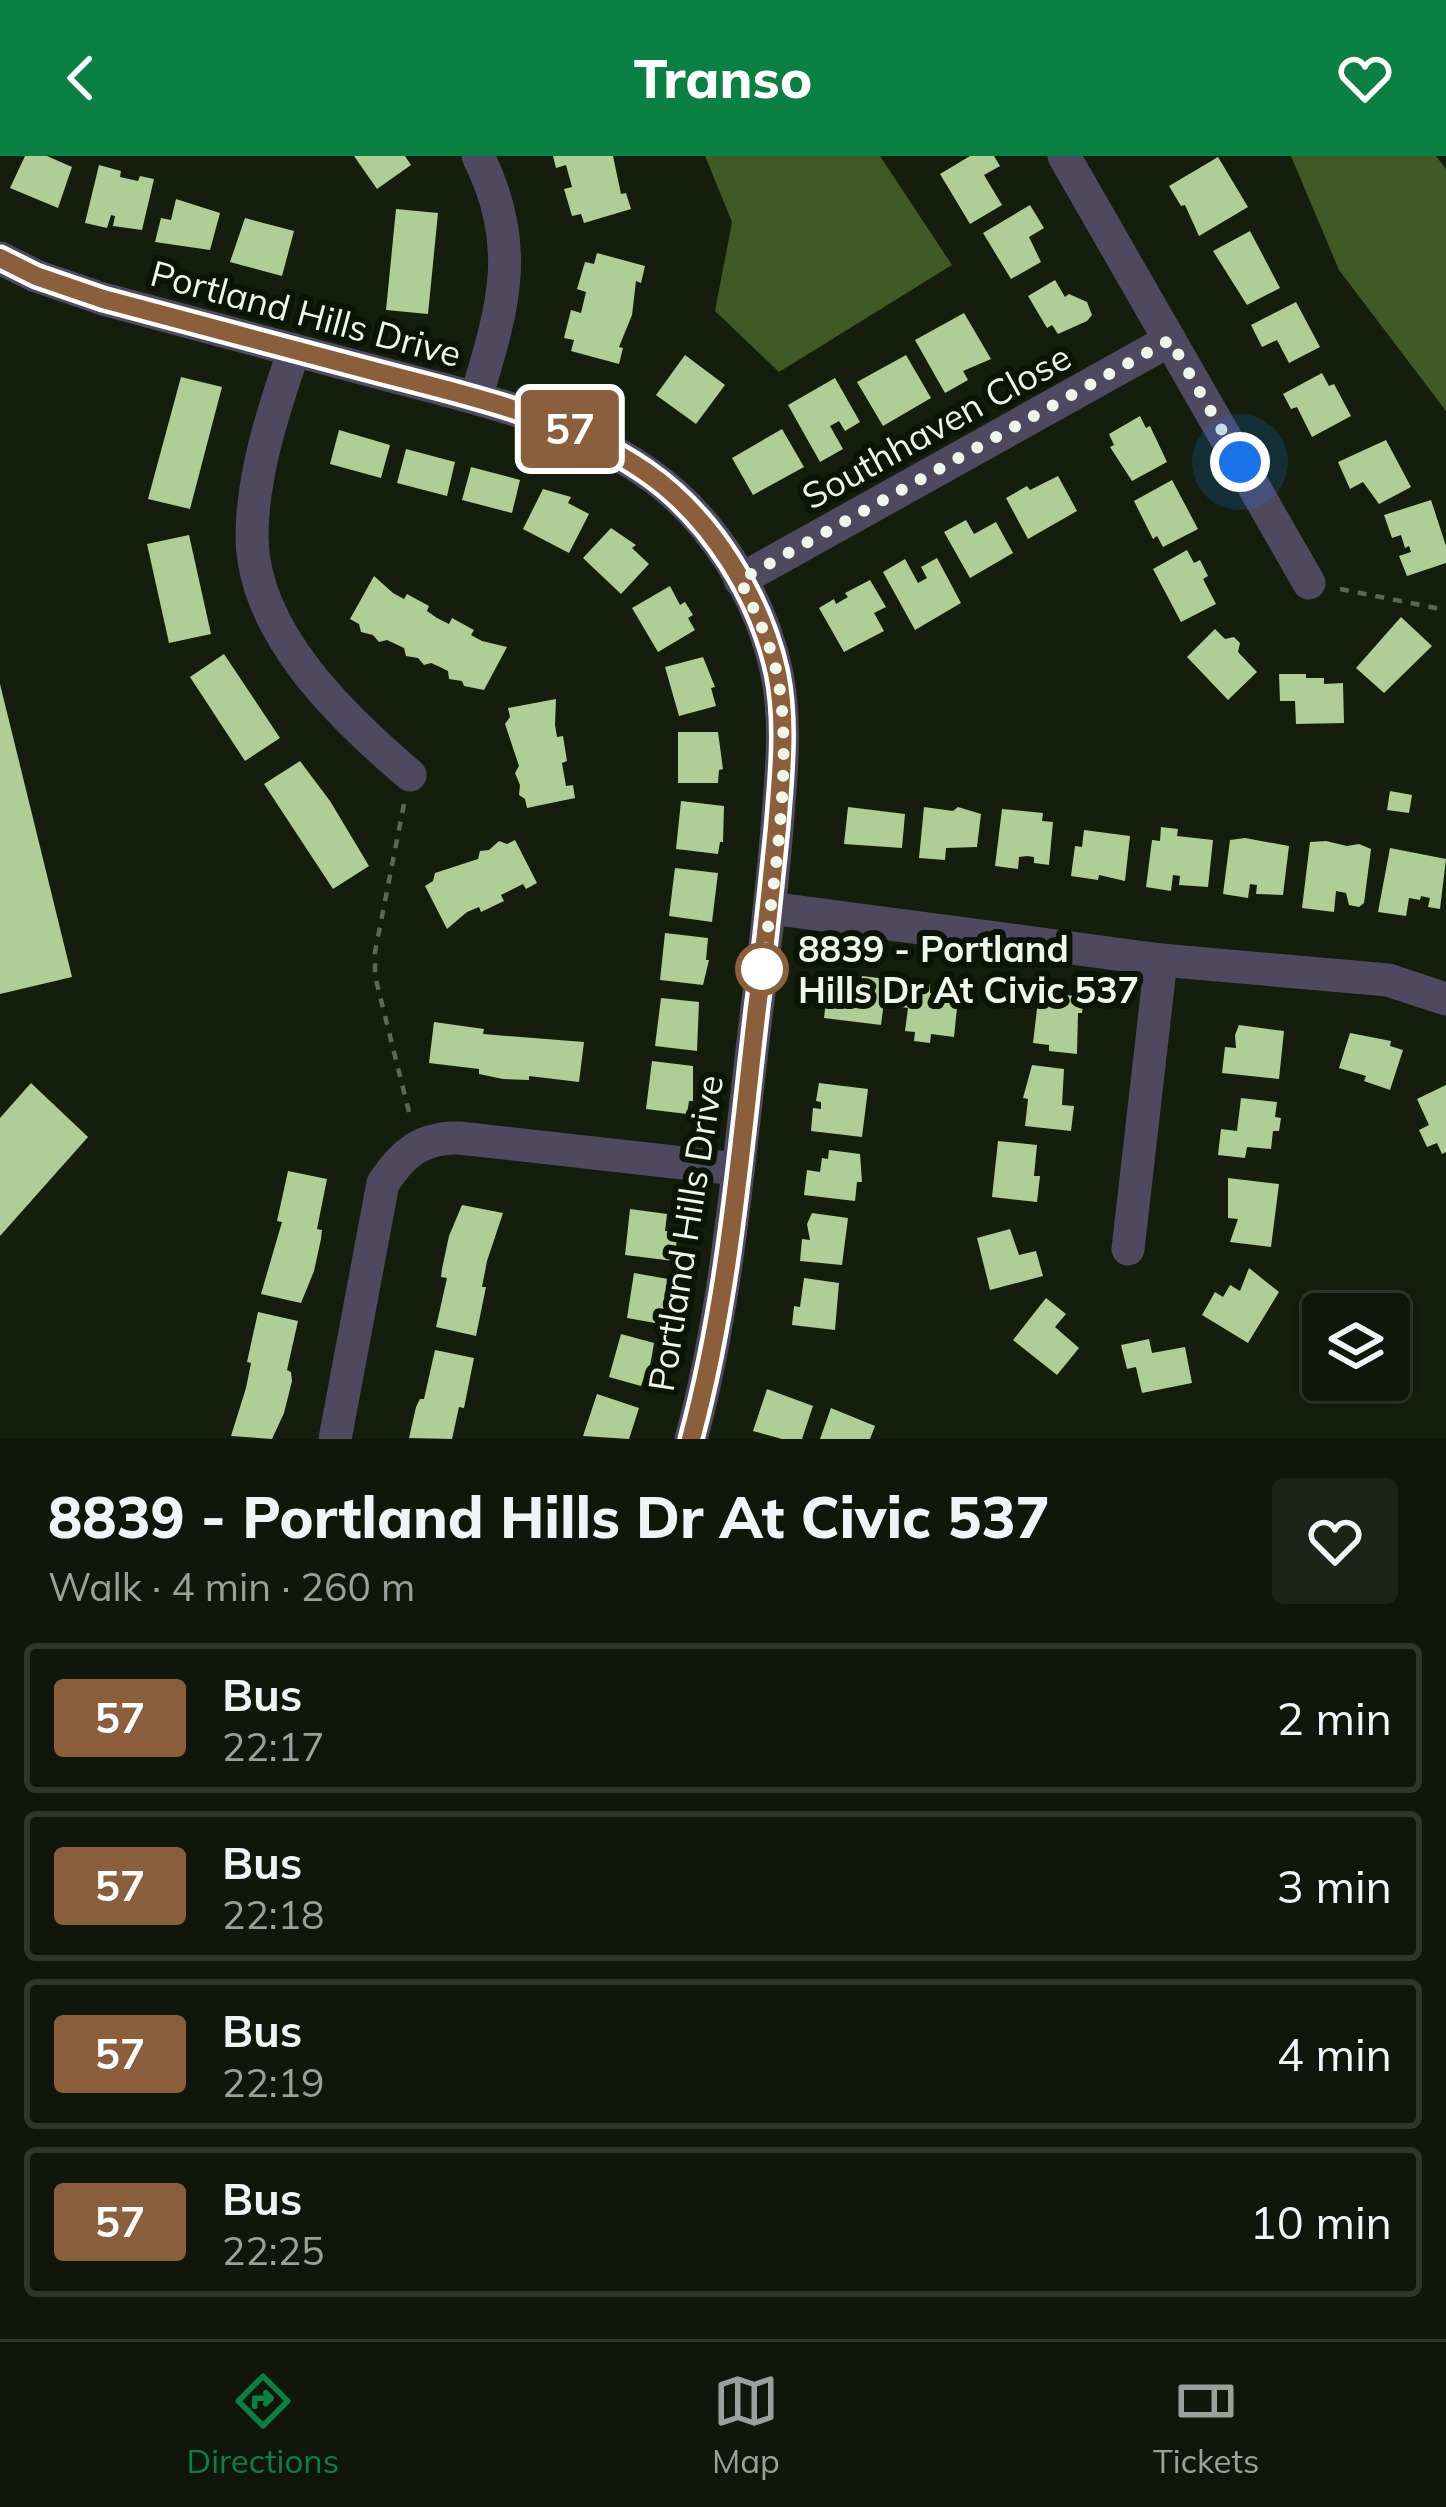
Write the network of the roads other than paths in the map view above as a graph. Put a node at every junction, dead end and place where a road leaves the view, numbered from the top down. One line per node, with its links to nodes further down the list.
1 (478, 156): 6 (street)
2 (1064, 156): 4 (street)
3 (0, 258): 5 (street, Portland Hills Drive)
4 (1170, 340): 7 (street, Southhaven Close); 8 (street)
5 (293, 350): 6 (street, Portland Hills Drive); 9 (street)
6 (476, 398): 7 (street, Portland Hills Drive)
7 (740, 580): 10 (street, Portland Hills Drive)
8 (1309, 583)
9 (410, 775)
10 (770, 908): 11 (street); 13 (street, Portland Hills Drive)
11 (1161, 960): 12 (street); 14 (street)
12 (1446, 999)
13 (737, 1169): 15 (street); 16 (street, Portland Hills Drive)
14 (1128, 1249)
15 (334, 1439)
16 (691, 1439)

